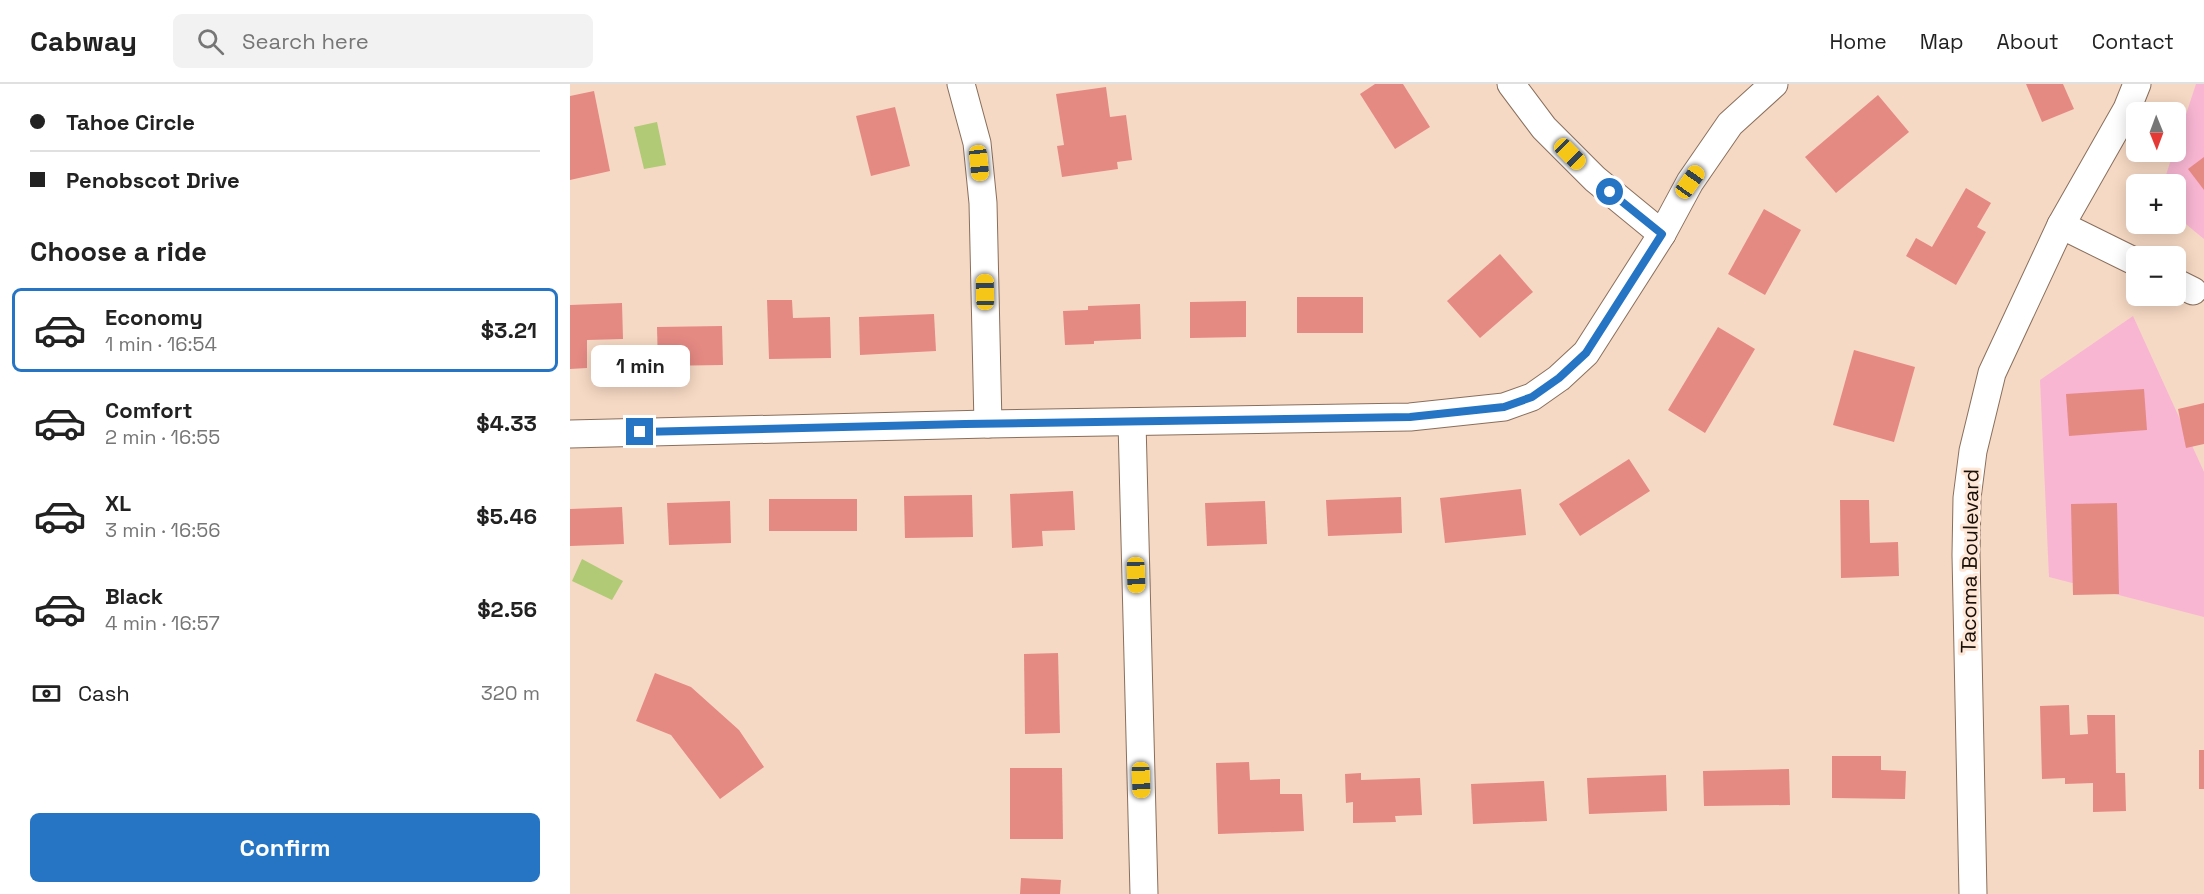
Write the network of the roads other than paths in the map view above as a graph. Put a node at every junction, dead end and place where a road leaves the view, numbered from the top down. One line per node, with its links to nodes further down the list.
1 (962, 84): 9 (street)
2 (1511, 84): 6 (street)
3 (1774, 84): 6 (street)
4 (2136, 84): 5 (street, Tacoma Boulevard)
5 (2061, 225): 7 (street); 12 (street, Tacoma Boulevard)
6 (1662, 234): 8 (street)
7 (2126, 257)
8 (1132, 422): 9 (street); 11 (street)
9 (988, 424): 10 (street)
10 (570, 434)
11 (1144, 894)
12 (1973, 894)

